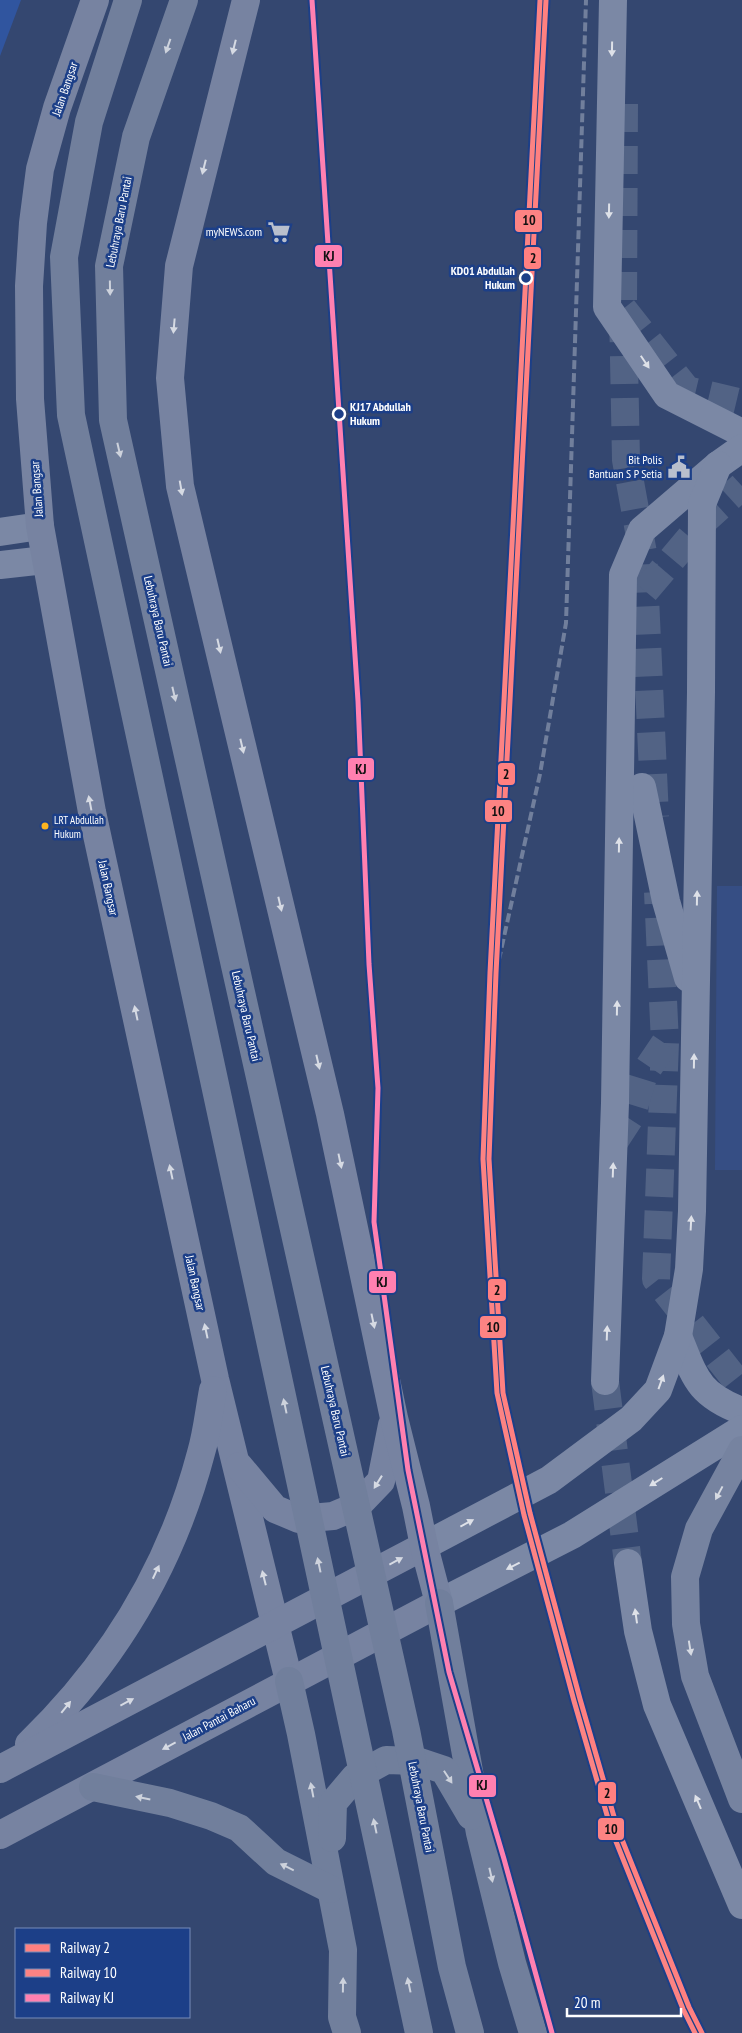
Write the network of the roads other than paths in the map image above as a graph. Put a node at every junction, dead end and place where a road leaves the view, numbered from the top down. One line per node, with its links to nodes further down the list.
1 (95, 0): 9 (main road, Jalan Bangsar)
2 (128, 0): 36 (highway, one-way to 2, bridge)
3 (184, 0): 37 (highway, Lebuhraya Baru Pantai, one-way to 37, bridge)
4 (246, 0): 19 (main road, one-way to 19)
5 (613, 0): 6 (street, one-way to 6)
6 (742, 433)
7 (742, 448): 8 (street)
8 (718, 465): 14 (street, one-way to 8); 17 (street, one-way to 8)
9 (40, 526): 10 (street); 11 (main road, Jalan Bangsar)
10 (0, 532)
11 (45, 560): 12 (street); 16 (main road, Jalan Bangsar, one-way to 11)
12 (0, 565)
13 (642, 787): 14 (street)
14 (696, 1006): 15 (street, one-way to 14)
15 (678, 1336): 18 (street); 23 (street, one-way to 15)
16 (215, 1378): 22 (main road, Jalan Bangsar); 28 (main road, one-way to 16)
17 (605, 1381)
18 (742, 1410)
19 (394, 1418): 22 (main road, one-way to 22); 23 (main road)
20 (742, 1428): 25 (street, one-way to 25)
21 (742, 1450): 30 (highway, one-way to 30)
22 (235, 1463): 26 (main road, Jalan Bangsar, one-way to 22)
23 (424, 1546): 25 (main road); 26 (main road, one-way to 23)
24 (628, 1563): 34 (street, one-way to 24)
25 (439, 1603): 27 (main road, Jalan Pantai Baharu); 31 (highway)
26 (276, 1625): 27 (main road, Jalan Bangsar); 28 (main road, one-way to 26)
27 (289, 1681): 29 (main road, Jalan Pantai Baharu, one-way to 29); 33 (highway, one-way to 27)
28 (3, 1768)
29 (93, 1787): 32 (main road, Jalan Pantai Baharu); 33 (highway, one-way to 29)
30 (742, 1799)
31 (480, 1832): 33 (highway, one-way to 31); 38 (highway, one-way to 38)
32 (0, 1835)
33 (330, 1889): 35 (highway, one-way to 33)
34 (742, 1905)
35 (347, 2033)
36 (419, 2033)
37 (470, 2033)
38 (533, 2033)

